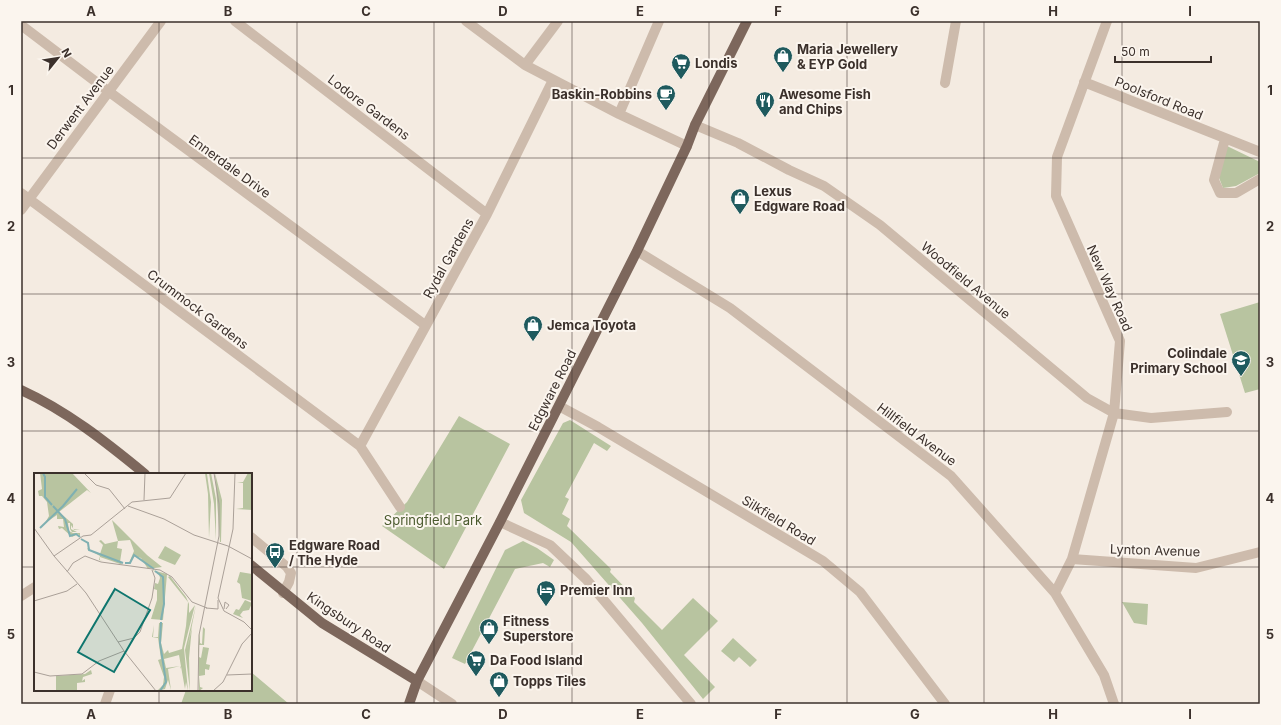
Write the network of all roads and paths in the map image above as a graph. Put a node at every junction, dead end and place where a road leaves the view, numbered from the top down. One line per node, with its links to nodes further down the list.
1 (161, 21): 14 (street, Derwent Avenue)
2 (235, 21): 23 (street, Lodore Gardens)
3 (466, 21): 10 (street)
4 (558, 21): 10 (street)
5 (658, 21): 15 (street)
6 (747, 21): 16 (main road, Edgware Road)
7 (956, 21): 13 (street)
8 (1107, 21): 12 (street, New Way Road)
9 (21, 25): 14 (street, Ennerdale Drive)
10 (525, 65): 11 (street)
11 (553, 80): 15 (street); 23 (street, Rydal Gardens)
12 (1084, 82): 17 (street, Poolsford Road); 29 (street, New Way Road)
13 (944, 83)
14 (108, 91): 21 (street, Derwent Avenue); 25 (street, Ennerdale Drive)
15 (619, 114): 18 (street)
16 (695, 125): 18 (main road, Edgware Road); 29 (street, Woodfield Avenue)
17 (1225, 139): 19 (street, Poolsford Road); 20 (street)
18 (687, 146): 24 (main road, Edgware Road)
19 (1260, 152)
20 (1260, 179)
21 (25, 196): 22 (street, Derwent Avenue); 30 (street, Crummock Gardens)
22 (21, 210)
23 (487, 214): 25 (street, Rydal Gardens)
24 (637, 251): 27 (main road, Edgware Road); 40 (street, Hillfield Avenue)
25 (426, 325): 30 (street, Rydal Gardens)
26 (21, 390): 31 (main road)
27 (558, 406): 33 (main road, Edgware Road); 48 (street, Silkfield Road)
28 (1227, 412): 29 (street, Woodfield Avenue)
29 (1114, 413): 36 (street, New Way Road)
30 (360, 446): 32 (street, Crummock Gardens)
31 (144, 473)
32 (400, 507)
33 (500, 522): 42 (main road, Edgware Road); 47 (street)
34 (252, 537): 39 (street)
35 (1260, 552): 36 (street, Lynton Avenue)
36 (1072, 559): 40 (street, New Way Road)
37 (252, 566): 39 (main road, Kingsbury Road)
38 (34, 588): 41 (street)
39 (283, 593): 42 (main road, Kingsbury Road)
40 (1055, 593): 49 (street, Hillfield Avenue)
41 (21, 596)
42 (417, 681): 45 (main road, Edgware Road); 46 (street)
43 (110, 691): 44 (street)
44 (105, 704)
45 (409, 704)
46 (452, 704)
47 (691, 704)
48 (945, 704)
49 (1114, 704)

